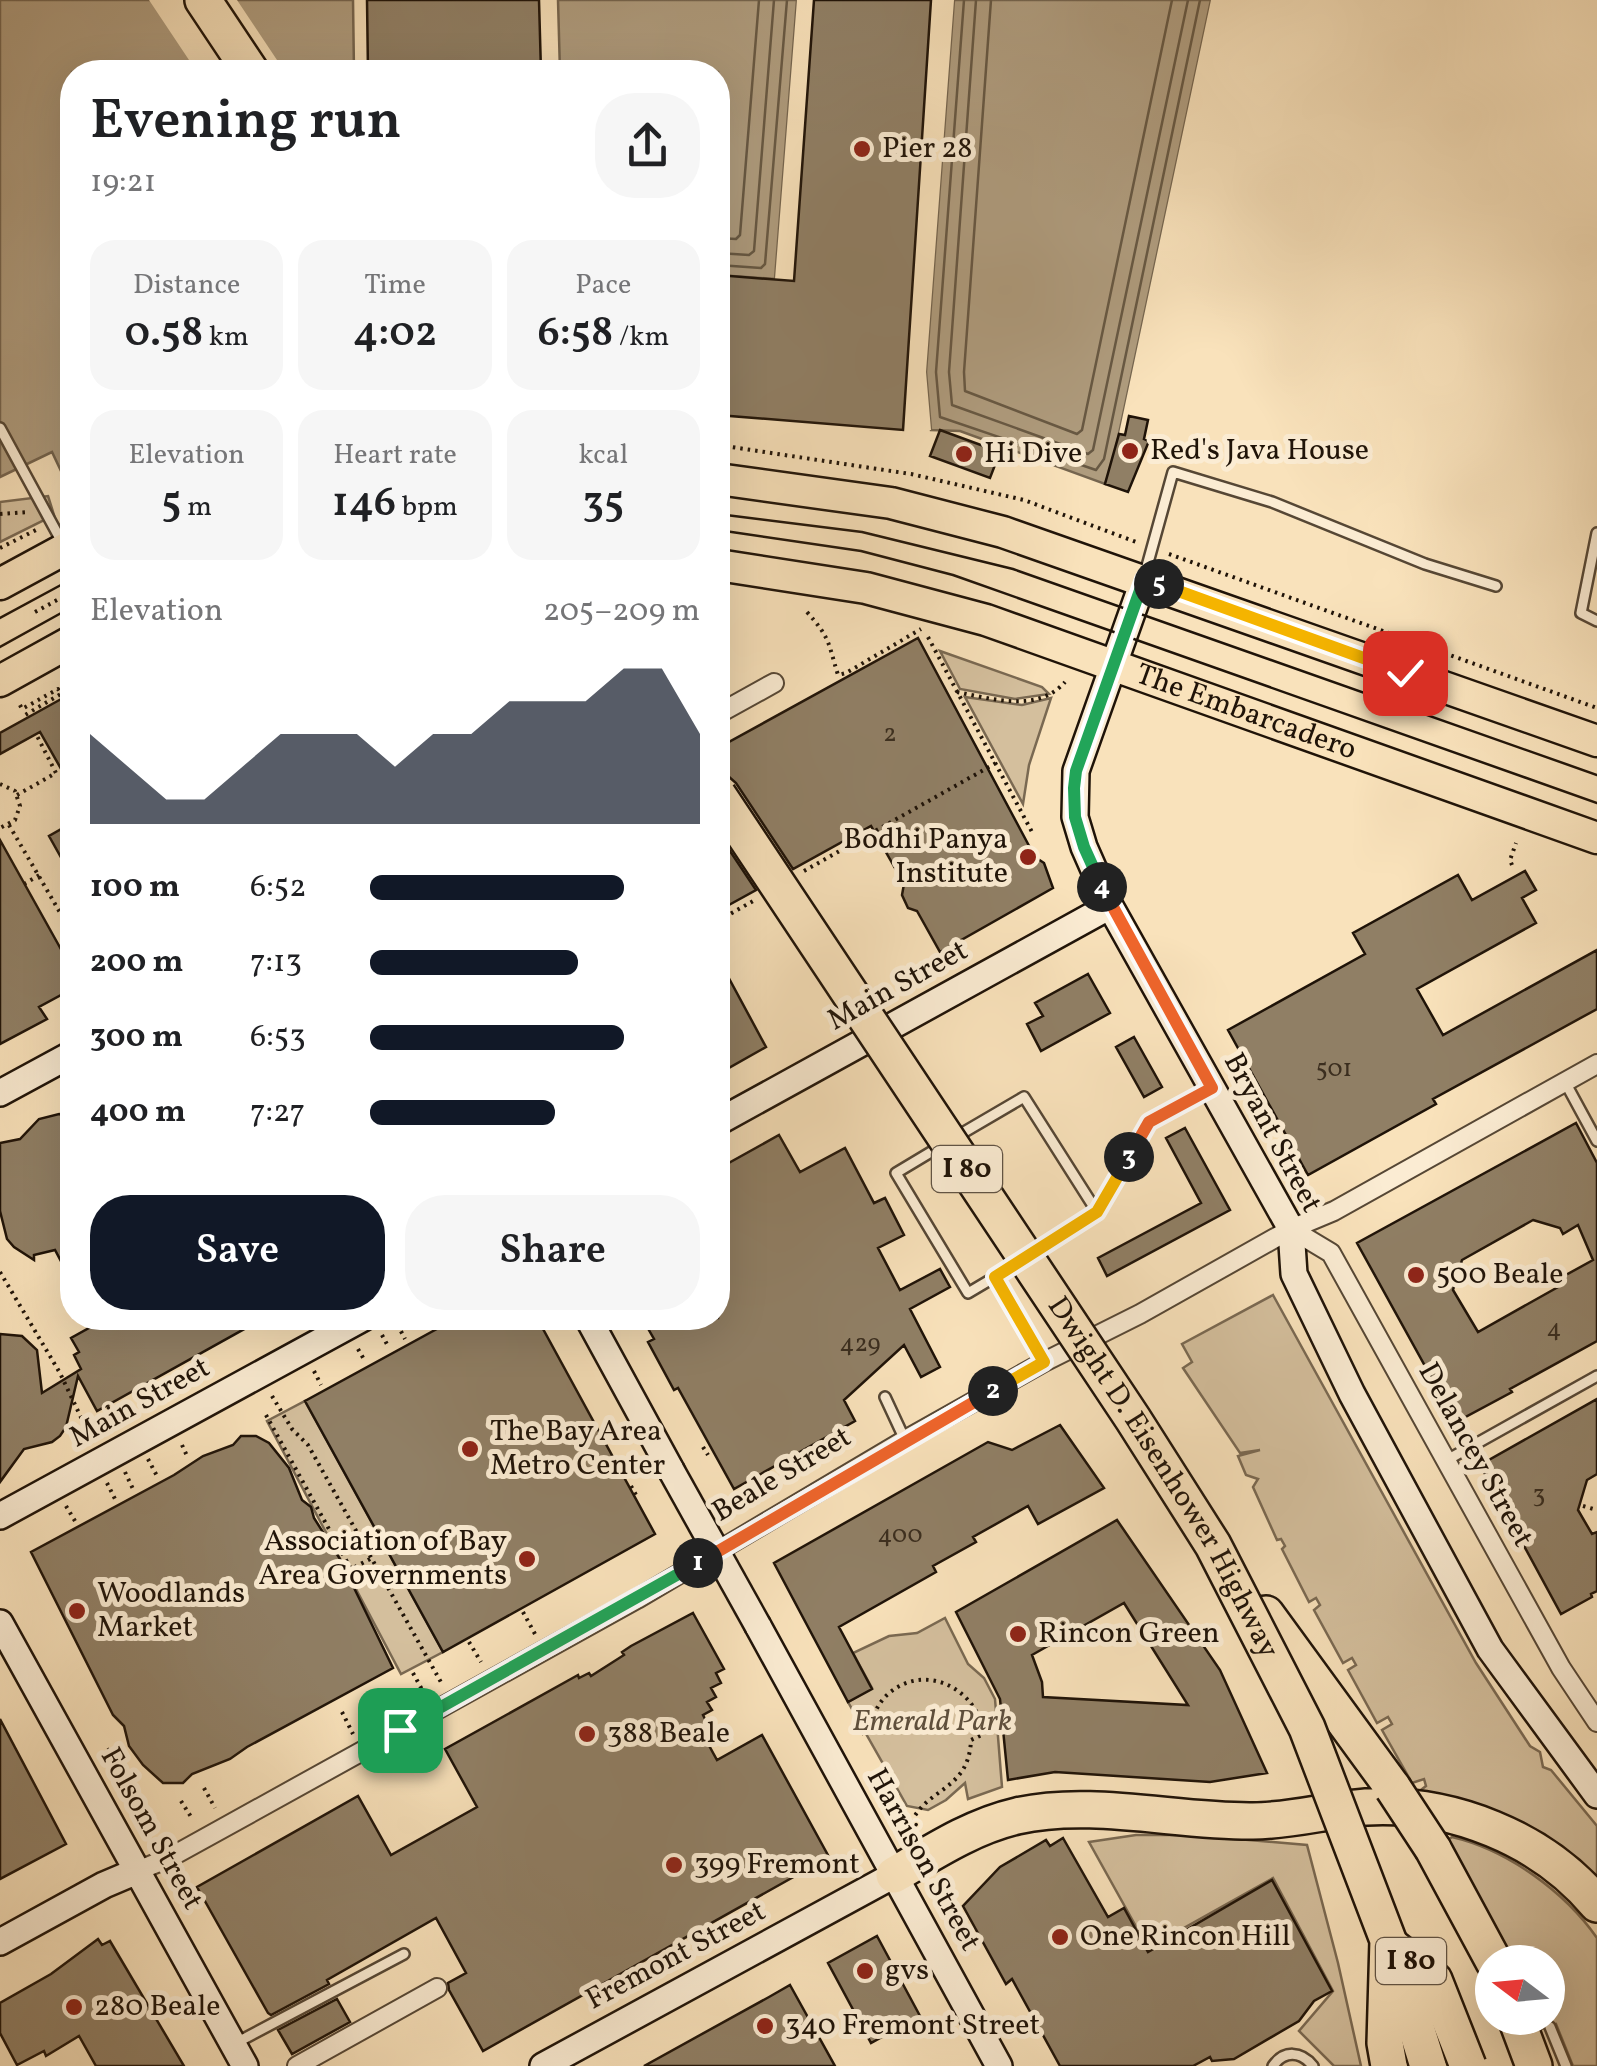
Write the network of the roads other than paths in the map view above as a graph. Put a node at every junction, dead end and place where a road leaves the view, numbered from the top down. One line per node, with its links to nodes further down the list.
1 (188, 0): 3 (highway)
2 (203, 0): 4 (highway)
3 (229, 60)
4 (243, 60)
5 (0, 428): 7 (lane)
6 (730, 480): 11 (main road)
7 (60, 532)
8 (1597, 533): 14 (lane)
9 (60, 552): 12 (main road)
10 (730, 567): 16 (main road, The Embarcadero)
11 (1144, 579): 13 (lane); 16 (street, Bryant Street); 20 (main road)
12 (0, 584)
13 (1496, 586)
14 (1597, 620)
15 (60, 647): 17 (main road)
16 (1113, 666): 23 (main road, The Embarcadero); 24 (street, Bryant Street)
17 (0, 681)
18 (774, 683): 19 (street)
19 (730, 707)
20 (1597, 741)
21 (730, 792): 43 (highway, Dwight D. Eisenhower Highway / I 80)
22 (730, 813): 52 (highway, Dwight D. Eisenhower Highway / I 80, bridge)
23 (1597, 838)
24 (1110, 906): 28 (street, Bryant Street); 30 (street, Main Street)
25 (60, 1060): 29 (street)
26 (1597, 1064): 27 (street, Beale Street)
27 (1565, 1082): 31 (lane); 33 (street, Beale Street)
28 (1212, 1088): 32 (lane); 33 (street, Bryant Street)
29 (0, 1093)
30 (730, 1115)
31 (1597, 1141)
32 (1097, 1212): 34 (lane); 34 (lane)
33 (1291, 1229): 37 (street, Beale Street); 41 (street, Delancey Street); 46 (street, Bryant Street)
34 (995, 1277): 37 (lane)
35 (361, 1330): 42 (street, Main Street)
36 (595, 1330): 49 (street, Harrison Street, bridge)
37 (1044, 1362): 40 (street, Beale Street)
38 (1597, 1376): 41 (lane)
39 (885, 1397): 40 (lane)
40 (905, 1440): 48 (street, Beale Street)
41 (1447, 1460): 45 (street, Delancey Street)
42 (0, 1516)
43 (1266, 1614): 47 (highway, Dwight D. Eisenhower Highway / I 80); 53 (highway, bridge)
44 (0, 1622): 48 (street, Folsom Street)
45 (1597, 1722)
46 (1597, 1794)
47 (1369, 1856): 64 (highway); 65 (highway); 67 (highway, I 80)
48 (137, 1871): 51 (street, Beale Street); 58 (street, Folsom Street)
49 (894, 1875): 50 (highway); 60 (street, Fremont Street); 61 (street, Harrison Street)
50 (1597, 1904)
51 (0, 1942)
52 (1389, 1943): 64 (highway, bridge); 66 (highway, I 80, bridge); 68 (highway, bridge)
53 (1485, 1945)
54 (404, 1954): 58 (lane)
55 (437, 1988): 59 (street)
56 (1533, 2035): 69 (highway)
57 (1543, 2035): 70 (lane)
58 (238, 2055)
59 (297, 2066)
60 (542, 2066)
61 (999, 2066)
62 (1273, 2066): 63 (lane)
63 (1313, 2066)
64 (1387, 2066)
65 (1414, 2066)
66 (1428, 2066)
67 (1452, 2066)
68 (1468, 2066)
69 (1534, 2066)
70 (1566, 2066)

